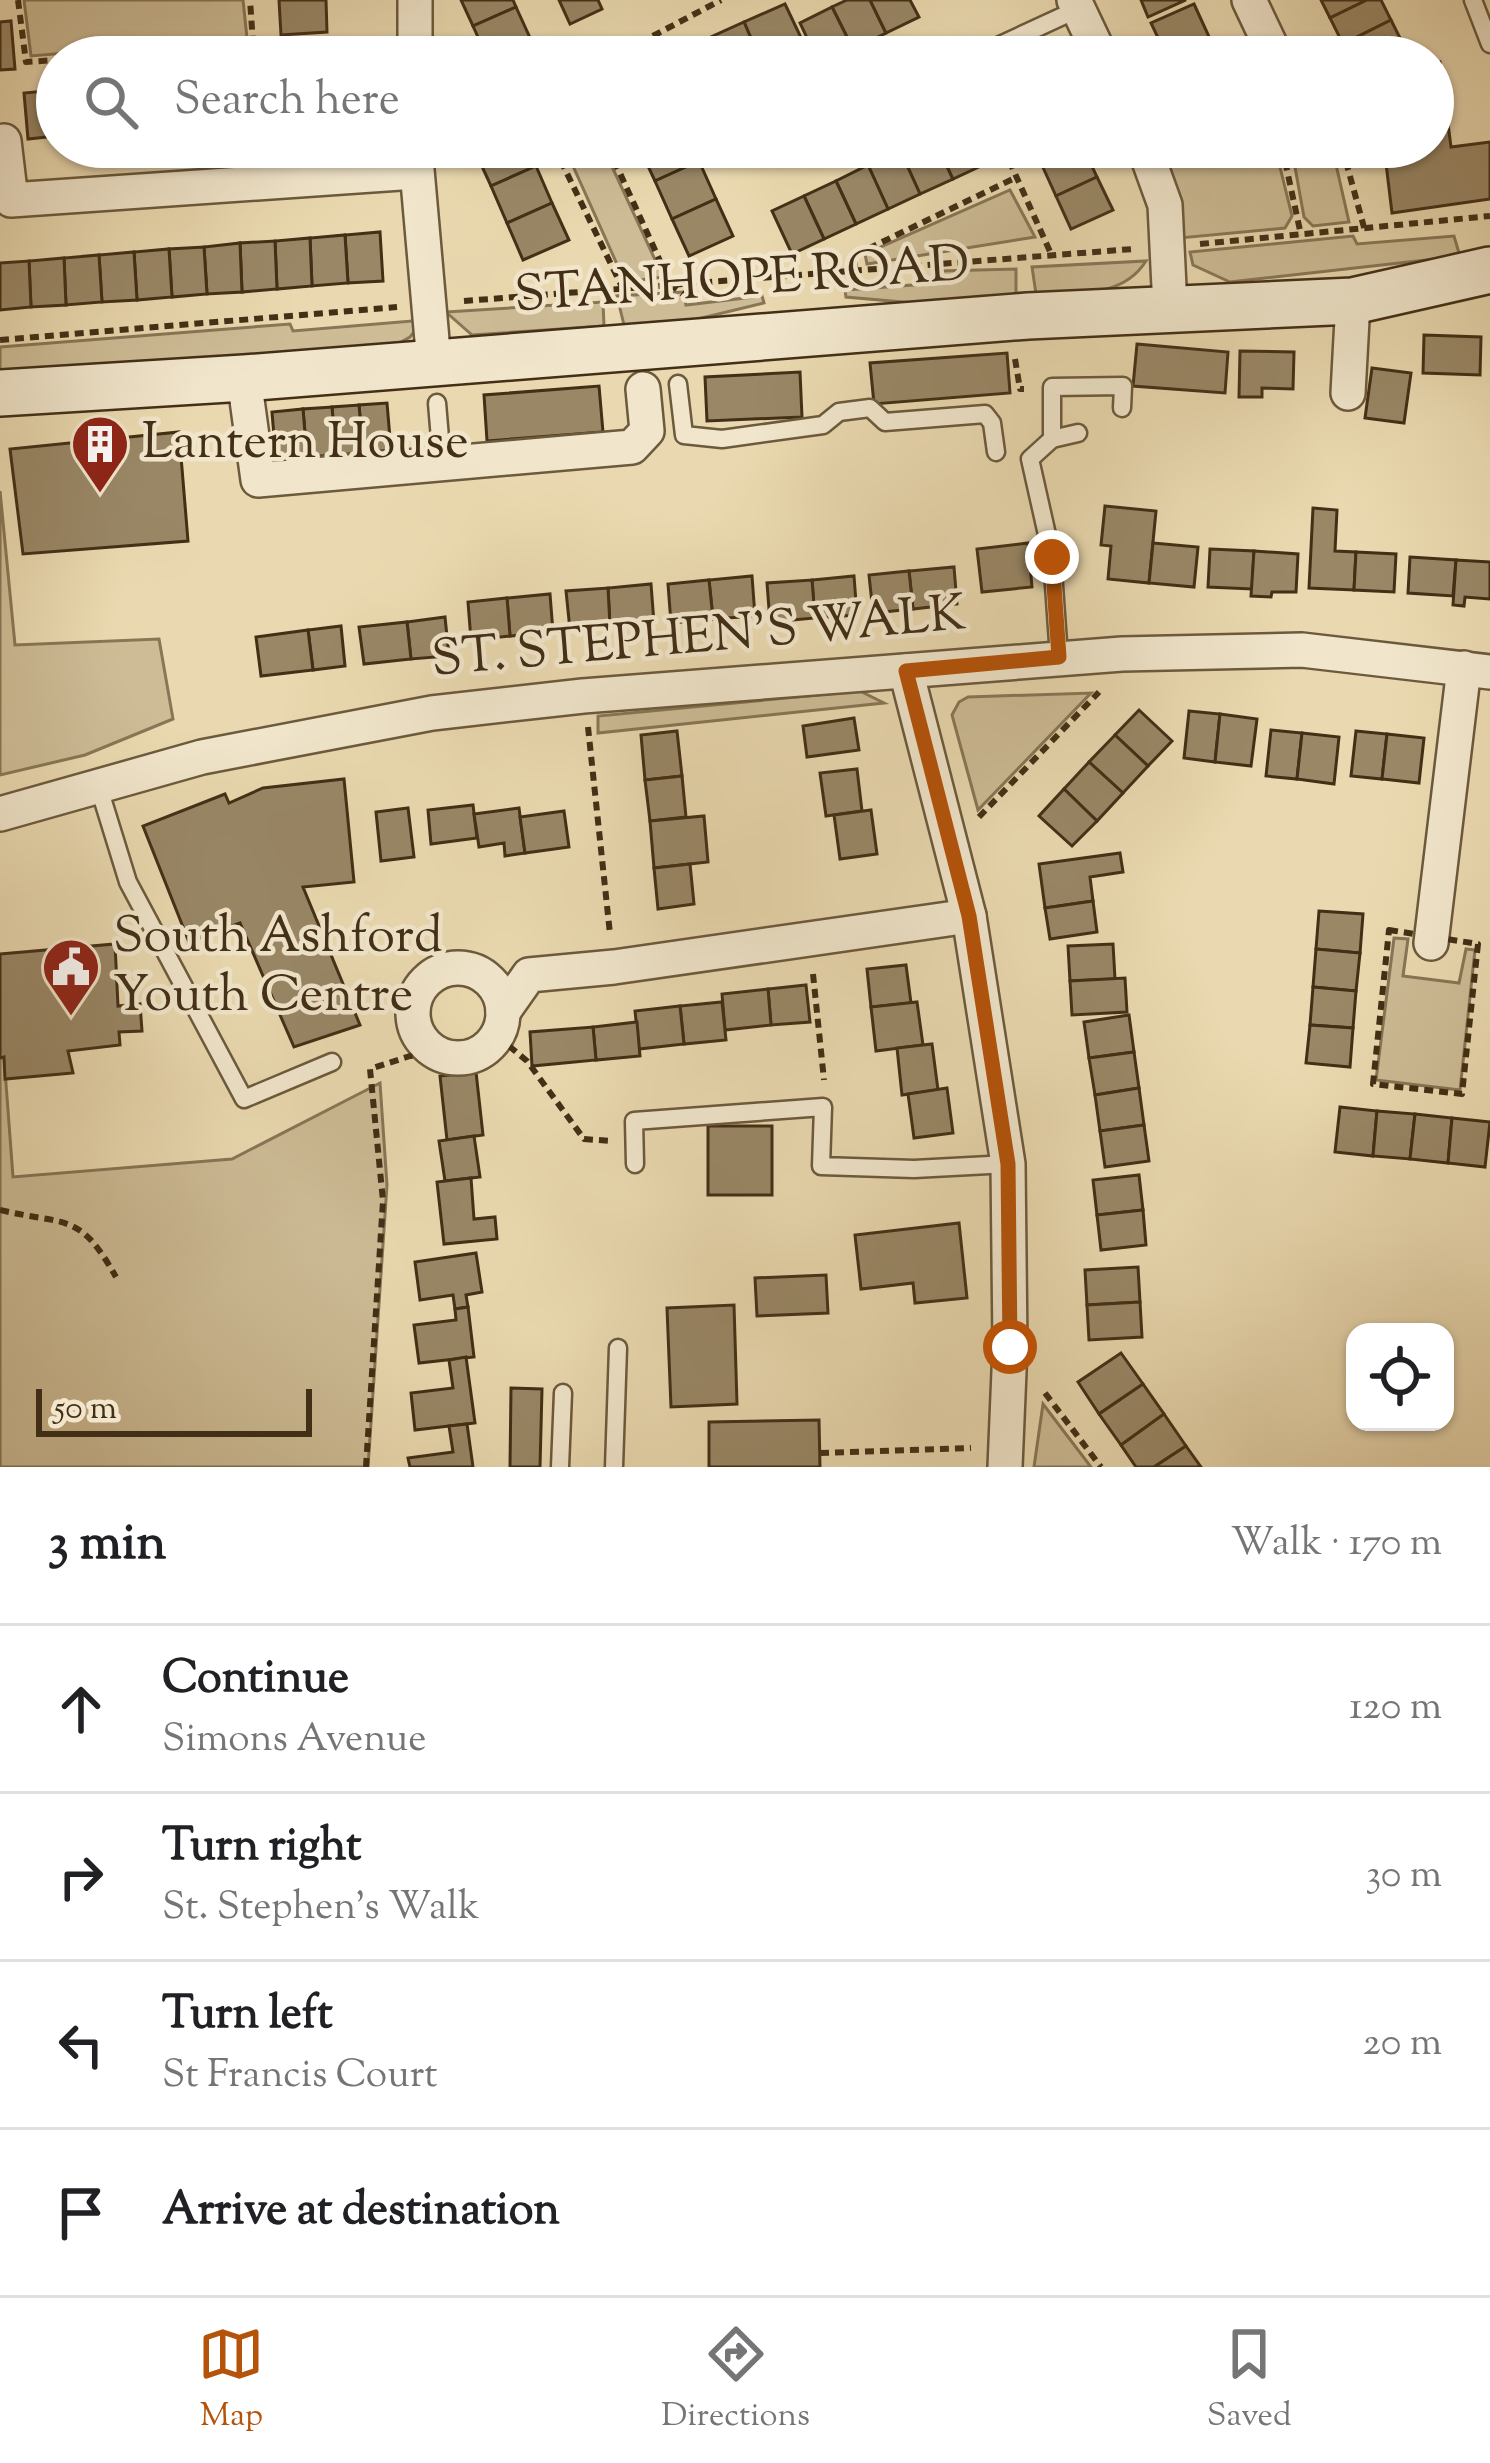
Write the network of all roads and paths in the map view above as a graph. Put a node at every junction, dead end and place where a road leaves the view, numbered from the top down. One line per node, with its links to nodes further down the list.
1 (18, 0): 15 (path)
2 (250, 0): 8 (path)
3 (415, 0): 9 (street)
4 (722, 0): 10 (path)
5 (1249, 0): 13 (street)
6 (1473, 0): 14 (lane)
7 (1076, 5): 11 (lane); 12 (street)
8 (253, 36)
9 (415, 36)
10 (653, 36)
11 (1015, 36)
12 (1091, 36)
13 (1266, 36)
14 (1490, 44)
15 (36, 61)
16 (4, 141): 17 (street)
17 (326, 168)
18 (416, 168): 36 (street)
19 (564, 168): 34 (path)
20 (618, 168): 33 (path)
21 (1013, 168): 25 (path)
22 (1152, 168): 29 (street)
23 (1286, 168): 28 (path)
24 (1348, 168): 27 (path)
25 (1017, 177): 30 (path); 31 (path)
26 (1490, 216): 27 (path)
27 (1365, 231): 28 (path)
28 (1300, 235): 29 (path)
29 (1167, 246): 30 (path); 37 (street)
30 (1052, 256): 31 (path)
31 (855, 270): 33 (path)
32 (1490, 270): 35 (street, STANHOPE ROAD)
33 (671, 285): 34 (path)
34 (623, 290): 36 (path)
35 (1354, 301): 37 (street, STANHOPE ROAD); 46 (street)
36 (429, 304): 39 (path); 41 (street)
37 (1170, 308): 38 (street, STANHOPE ROAD)
38 (1028, 316): 41 (street, STANHOPE ROAD); 43 (path)
39 (0, 340)
40 (244, 378): 41 (street, STANHOPE ROAD); 45 (street, STANHOPE ROAD); 51 (street)
41 (435, 383): 51 (lane)
42 (678, 384): 50 (lane)
43 (1052, 387): 47 (lane); 49 (lane)
44 (643, 389): 51 (street)
45 (0, 393)
46 (1348, 393)
47 (1121, 408)
48 (1078, 433): 49 (lane)
49 (1052, 439): 50 (lane)
50 (1030, 459): 53 (lane)
51 (442, 462)
52 (1122, 654): 53 (street, ST. STEPHEN'S WALK); 54 (street, ST. STEPHEN'S WALK); 59 (path)
53 (1059, 657): 55 (street, ST. STEPHEN'S WALK)
54 (1477, 670): 61 (street)
55 (906, 671): 56 (street, ST. STEPHEN'S WALK); 60 (street)
56 (583, 696): 57 (street, ST. STEPHEN'S WALK); 63 (path)
57 (99, 788): 58 (street, ST. STEPHEN'S WALK); 66 (lane)
58 (0, 814)
59 (976, 820)
60 (969, 916): 62 (street); 70 (street)
61 (1432, 939): 61 (path)
62 (810, 940): 63 (street); 67 (path)
63 (614, 968): 64 (street)
64 (500, 1024): 65 (street); 65 (street); 68 (path)
65 (443, 1057): 78 (path)
66 (332, 1062)
67 (823, 1107): 68 (lane); 70 (lane)
68 (634, 1142): 69 (lane)
69 (634, 1164)
70 (1008, 1164): 77 (street)
71 (0, 1210): 72 (path)
72 (116, 1277)
73 (618, 1348): 80 (lane)
74 (1036, 1382): 81 (path)
75 (563, 1393): 79 (lane)
76 (820, 1453): 77 (path)
77 (1005, 1457)
78 (366, 1467)
79 (560, 1467)
80 (614, 1467)
81 (1101, 1467)

